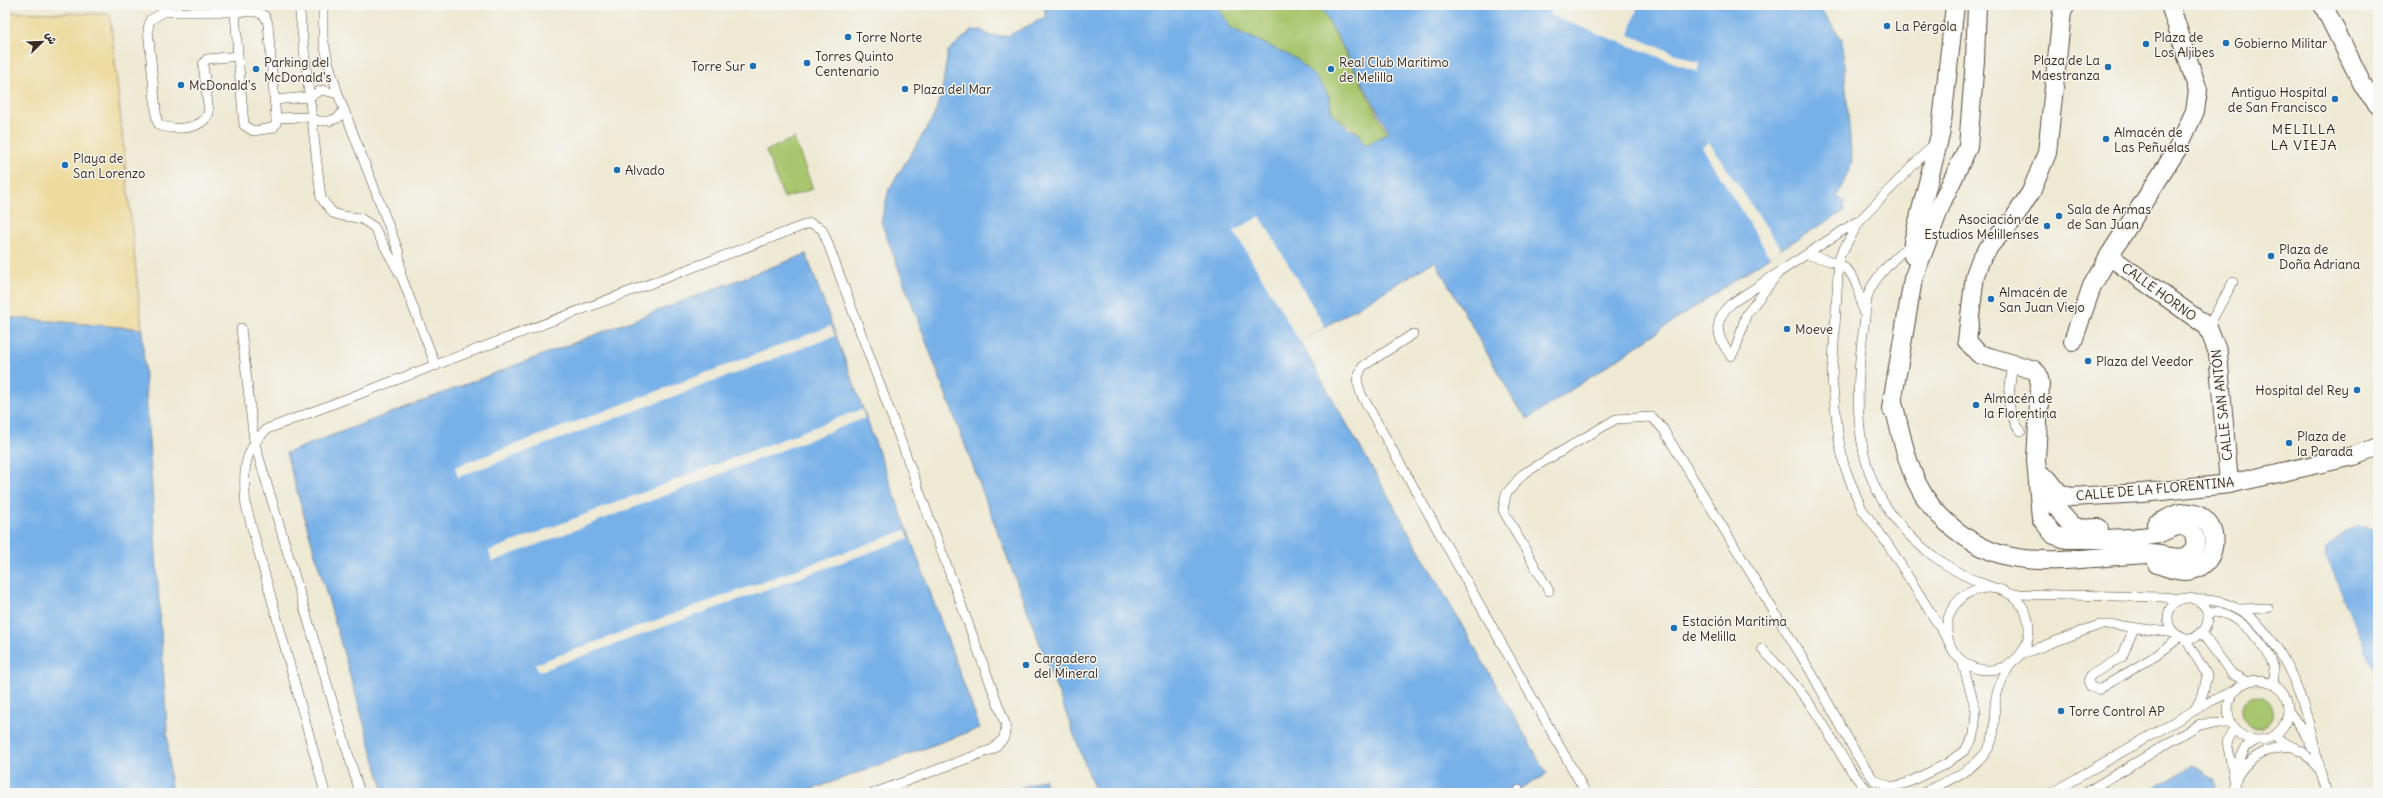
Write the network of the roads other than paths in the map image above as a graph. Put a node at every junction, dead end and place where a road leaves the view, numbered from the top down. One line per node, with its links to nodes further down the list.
1 (299, 5): 11 (lane)
2 (323, 5): 10 (lane)
3 (1955, 5): 17 (street)
4 (1977, 5): 18 (street)
5 (2066, 5): 32 (street, CALLE DE LA FLORENTINA)
6 (2170, 5): 22 (street)
7 (2323, 5): 13 (street)
8 (235, 11): 9 (lane); 9 (lane); 12 (lane)
9 (238, 56): 16 (lane)
10 (338, 94): 11 (lane); 14 (lane)
11 (308, 98): 12 (lane); 15 (lane)
12 (274, 100): 16 (lane)
13 (2378, 105)
14 (344, 110): 15 (lane); 25 (lane)
15 (310, 117): 16 (lane); 25 (lane)
16 (276, 118)
17 (1940, 134): 18 (street); 18 (street); 19 (lane); 20 (street)
18 (1969, 140): 20 (street)
19 (1861, 219): 21 (lane); 23 (lane)
20 (1920, 239): 27 (lane); 35 (street)
21 (1808, 255): 23 (lane); 24 (lane)
22 (2109, 256): 28 (street, CALLE HORNO); 31 (street)
23 (1838, 263): 27 (lane); 54 (lane)
24 (1777, 275): 24 (lane)
25 (402, 278): 33 (lane)
26 (2234, 282): 28 (lane)
27 (1865, 320): 43 (lane)
28 (2208, 327): 40 (street, CALLE SAN ANTÓN)
29 (241, 328): 37 (lane)
30 (1413, 334): 74 (lane)
31 (2073, 341)
32 (2013, 364): 34 (street, CALLE DE LA FLORENTINA); 36 (lane)
33 (436, 366): 37 (lane); 73 (lane)
34 (2040, 379): 39 (street); 40 (street, CALLE DE LA FLORENTINA)
35 (1892, 398): 41 (street); 42 (street)
36 (2021, 431)
37 (254, 441): 71 (lane); 72 (lane)
38 (2378, 447): 40 (street, CALLE DE LA FLORENTINA)
39 (2036, 460): 41 (street, CALLE DE LA FLORENTINA); 42 (street)
40 (2229, 484)
41 (2066, 518): 42 (street)
42 (2054, 535)
43 (1995, 588): 45 (lane); 54 (lane)
44 (1548, 591): 57 (lane)
45 (2011, 594): 46 (lane); 56 (lane)
46 (2183, 599): 47 (lane); 53 (lane)
47 (2195, 600): 49 (lane); 50 (lane)
48 (2268, 608): 49 (lane)
49 (2240, 609): 68 (lane)
50 (2207, 614): 52 (lane); 60 (lane)
51 (2134, 628): 53 (lane); 53 (lane); 56 (lane)
52 (2202, 632): 53 (lane); 59 (lane)
53 (2180, 636): 63 (lane)
54 (1949, 642): 57 (lane)
55 (1762, 649): 75 (lane)
56 (2022, 654): 58 (lane)
57 (1962, 661): 58 (lane)
58 (2010, 665): 76 (lane)
59 (2247, 682): 60 (lane); 61 (lane)
60 (2273, 684): 62 (lane)
61 (2236, 690): 63 (lane); 64 (lane)
62 (2288, 710): 65 (lane); 68 (lane)
63 (2194, 712): 77 (lane)
64 (2232, 726): 66 (lane); 69 (lane); 78 (lane)
65 (2274, 736): 66 (lane); 67 (lane)
66 (2255, 740): 69 (lane)
67 (2295, 747): 68 (lane); 70 (lane)
68 (2319, 769): 79 (lane)
69 (2233, 773): 70 (lane)
70 (2235, 788)
71 (325, 793)
72 (360, 793)
73 (874, 793)
74 (1586, 793)
75 (1872, 793)
76 (1923, 793)
77 (2051, 793)
78 (2085, 793)
79 (2327, 793)

